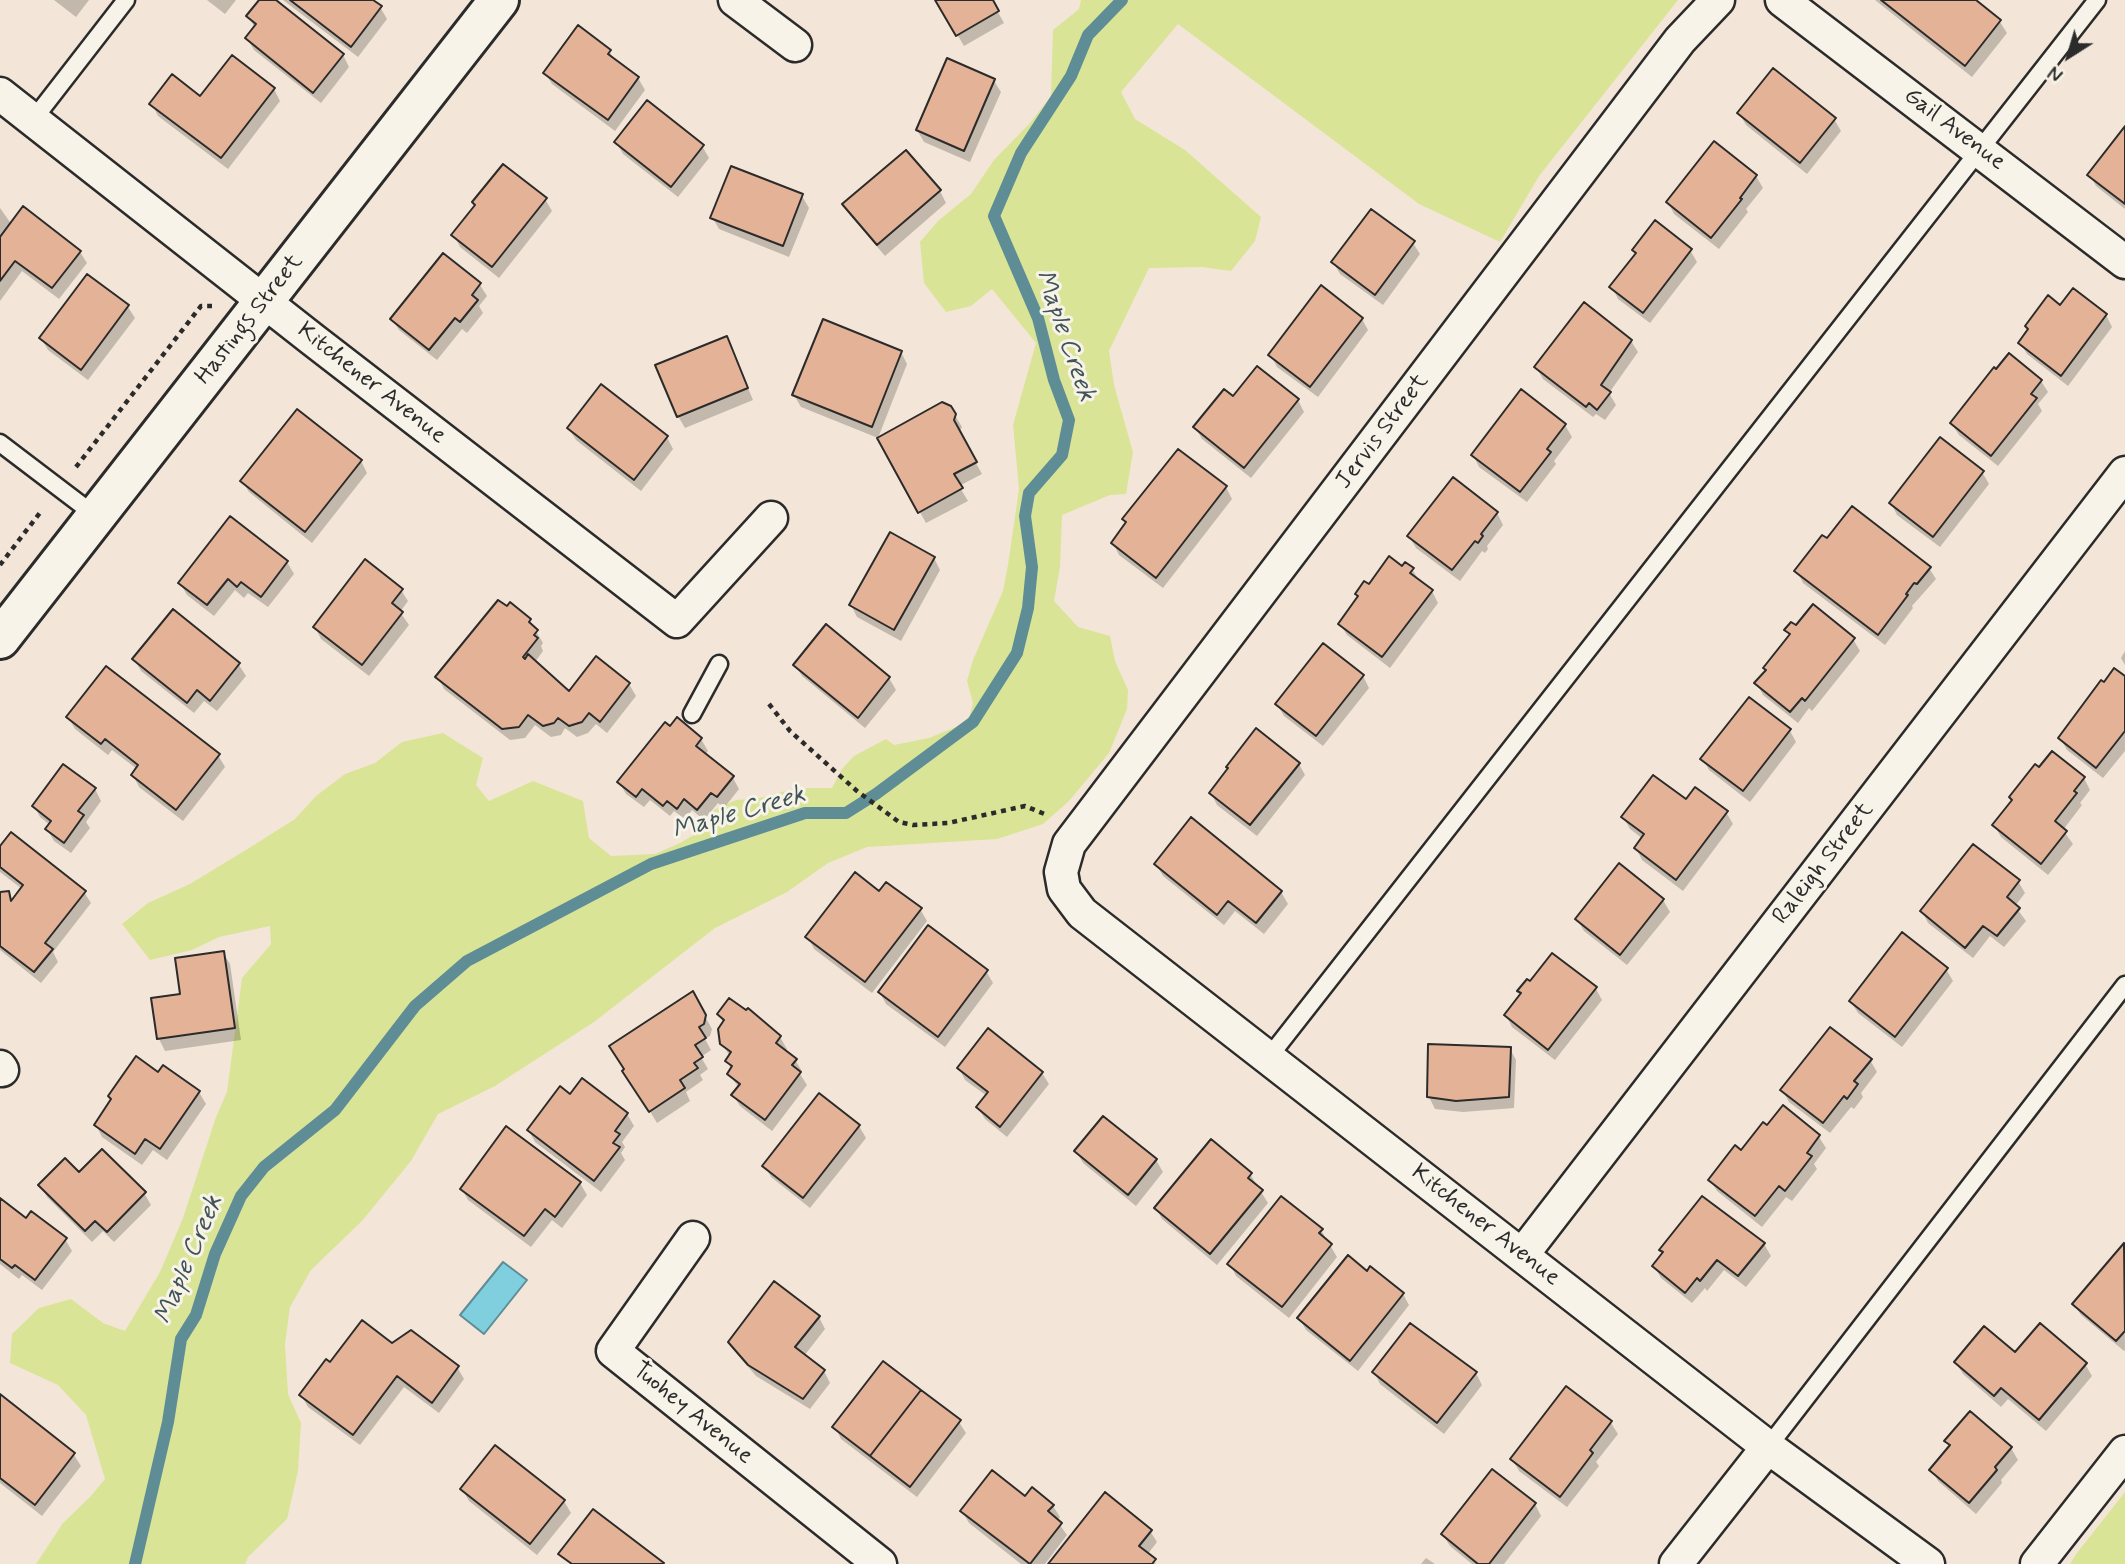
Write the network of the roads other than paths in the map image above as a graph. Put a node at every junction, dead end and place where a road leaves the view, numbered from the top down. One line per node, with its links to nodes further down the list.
1 (126, 0): 9 (lane)
2 (499, 0): 12 (street, Hastings Street)
3 (735, 0): 7 (street)
4 (1718, 0): 20 (street, Jervis Street)
5 (1782, 0): 10 (street, Gail Avenue)
6 (2097, 0): 10 (lane)
7 (795, 45)
8 (0, 94): 9 (street, Kitchener Avenue)
9 (33, 120): 12 (street, Kitchener Avenue)
10 (1979, 149): 11 (street, Gail Avenue); 22 (lane)
11 (2125, 262)
12 (265, 302): 15 (street, Hastings Street); 16 (street, Kitchener Avenue)
13 (0, 443): 15 (lane)
14 (2125, 472): 24 (street, Raleigh Street)
15 (96, 516): 17 (street, Hastings Street)
16 (771, 518)
17 (0, 639)
18 (719, 664): 19 (lane)
19 (692, 714)
20 (1061, 872): 22 (street, Kitchener Avenue)
21 (2125, 985): 25 (lane)
22 (1269, 1057): 24 (street, Kitchener Avenue)
23 (693, 1238): 27 (street, Tuohey Avenue)
24 (1522, 1255): 25 (street, Kitchener Avenue)
25 (1768, 1447): 28 (street); 29 (street, Kitchener Avenue)
26 (2125, 1452): 30 (street)
27 (880, 1564)
28 (1676, 1564)
29 (1928, 1564)
30 (2037, 1564)

